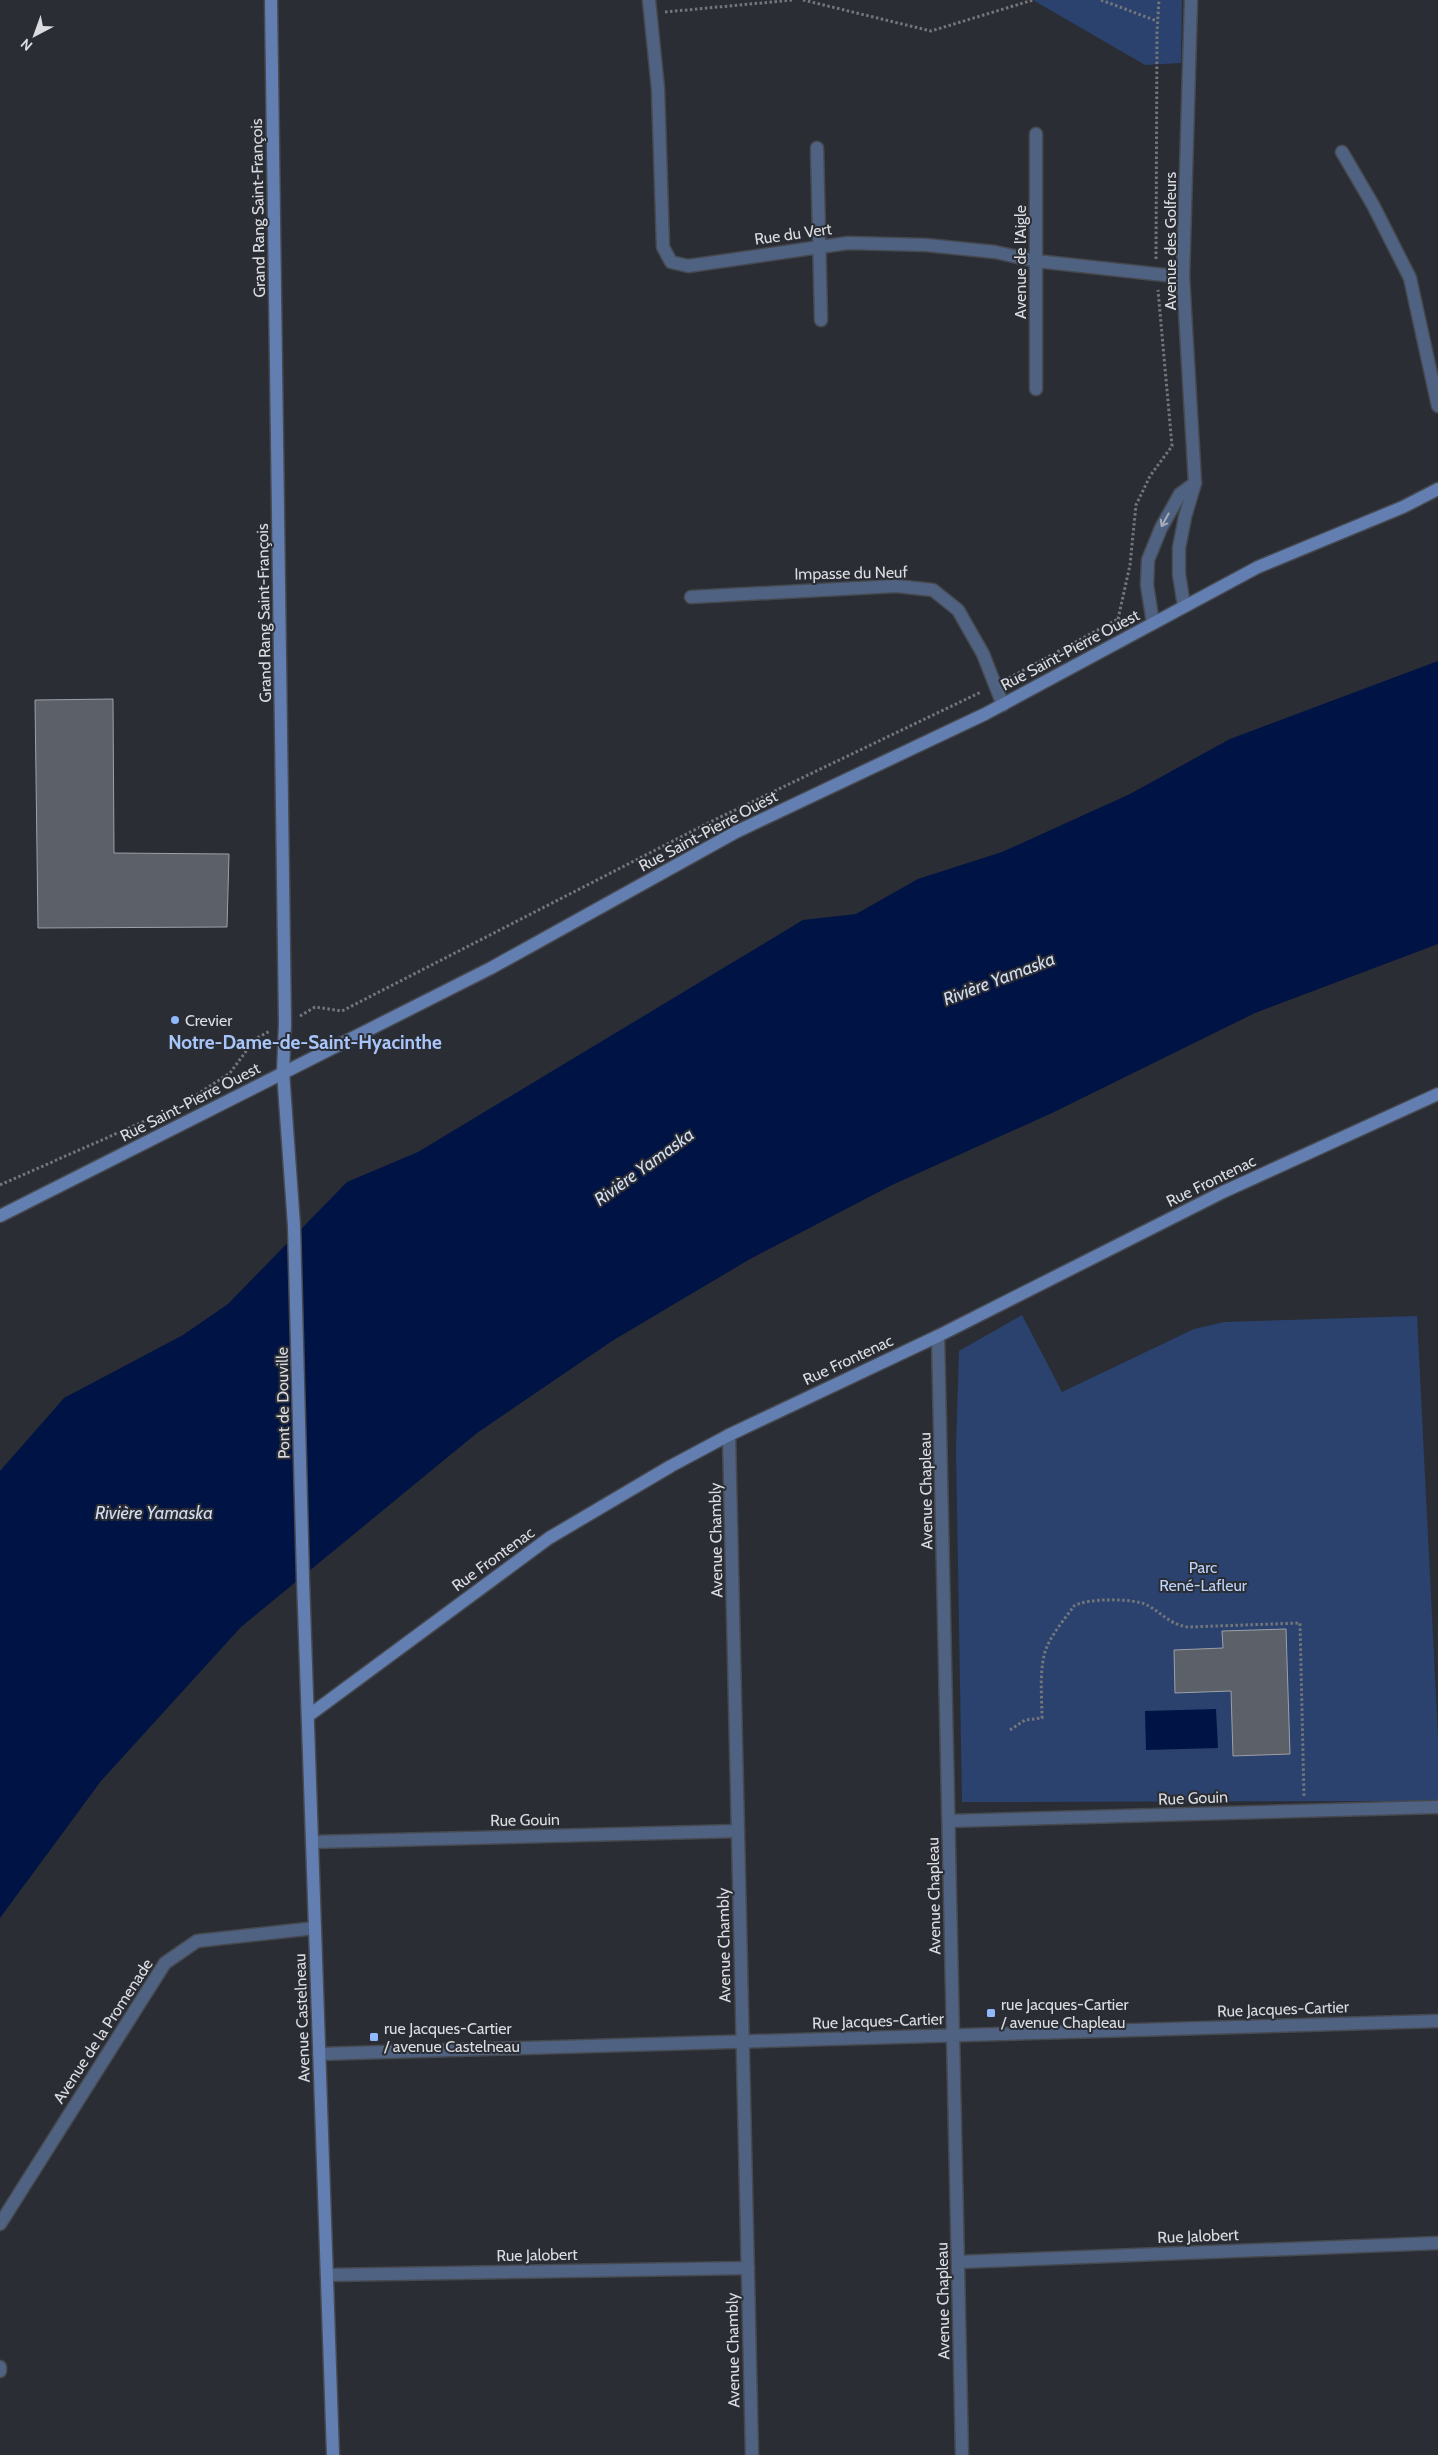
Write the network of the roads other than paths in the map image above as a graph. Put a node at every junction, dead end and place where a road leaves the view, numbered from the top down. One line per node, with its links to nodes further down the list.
1 (271, 0): 19 (main road, Grand Rang Saint-François)
2 (1191, 0): 9 (street, Avenue des Golfeurs)
3 (649, 6): 7 (street, Rue du Vert)
4 (1036, 134): 8 (street, Avenue de l'Aigle)
5 (817, 148): 7 (street)
6 (1342, 152): 12 (street)
7 (819, 247): 8 (street, Rue du Vert); 10 (street)
8 (1036, 261): 9 (street, Rue du Vert); 11 (street, Avenue de l'Aigle)
9 (1183, 277): 13 (street, Avenue des Golfeurs)
10 (821, 320)
11 (1036, 389)
12 (1438, 406)
13 (1195, 483): 16 (street, Avenue des Golfeurs); 17 (street, one-way to 17)
14 (1438, 489): 16 (main road, Rue Saint-Pierre Ouest)
15 (692, 597): 18 (street, Impasse du Neuf)
16 (1184, 606): 17 (main road, Rue Saint-Pierre Ouest)
17 (1153, 624): 18 (main road, Rue Saint-Pierre Ouest)
18 (1003, 705): 19 (main road, Rue Saint-Pierre Ouest)
19 (283, 1072): 21 (main road, Rue Saint-Pierre Ouest); 22 (main road, Grand Rang Saint-François)
20 (1438, 1094): 23 (main road, Rue Frontenac)
21 (0, 1216)
22 (294, 1226): 25 (main road, Pont de Douville)
23 (938, 1336): 24 (main road, Rue Frontenac); 28 (street, Avenue Chapleau)
24 (730, 1435): 26 (main road, Rue Frontenac); 29 (street, Avenue Chambly)
25 (303, 1579): 26 (main road, Avenue Castelneau)
26 (308, 1716): 30 (main road, Avenue Castelneau)
27 (1438, 1807): 28 (street, Rue Gouin)
28 (949, 1821): 33 (street, Avenue Chapleau)
29 (738, 1831): 30 (street, Rue Gouin); 34 (street, Avenue Chambly)
30 (312, 1842): 31 (main road, Avenue Castelneau)
31 (315, 1928): 35 (main road, Avenue Castelneau); 36 (street, Avenue de la Promenade)
32 (1438, 2021): 33 (street, Rue Jacques-Cartier)
33 (953, 2035): 34 (street, Rue Jacques-Cartier); 38 (street, Avenue Chapleau)
34 (743, 2042): 35 (street, Rue Jacques-Cartier); 39 (street, Avenue Chambly)
35 (319, 2054): 40 (main road, Avenue Castelneau)
36 (0, 2224)
37 (1438, 2243): 38 (street, Rue Jalobert)
38 (958, 2262): 45 (street, Avenue Chapleau)
39 (748, 2268): 40 (street, Rue Jalobert); 44 (street, Avenue Chambly)
40 (327, 2275): 43 (main road, Avenue Castelneau)
41 (0, 2367): 42 (street)
42 (0, 2371)
43 (333, 2455)
44 (752, 2455)
45 (962, 2455)

